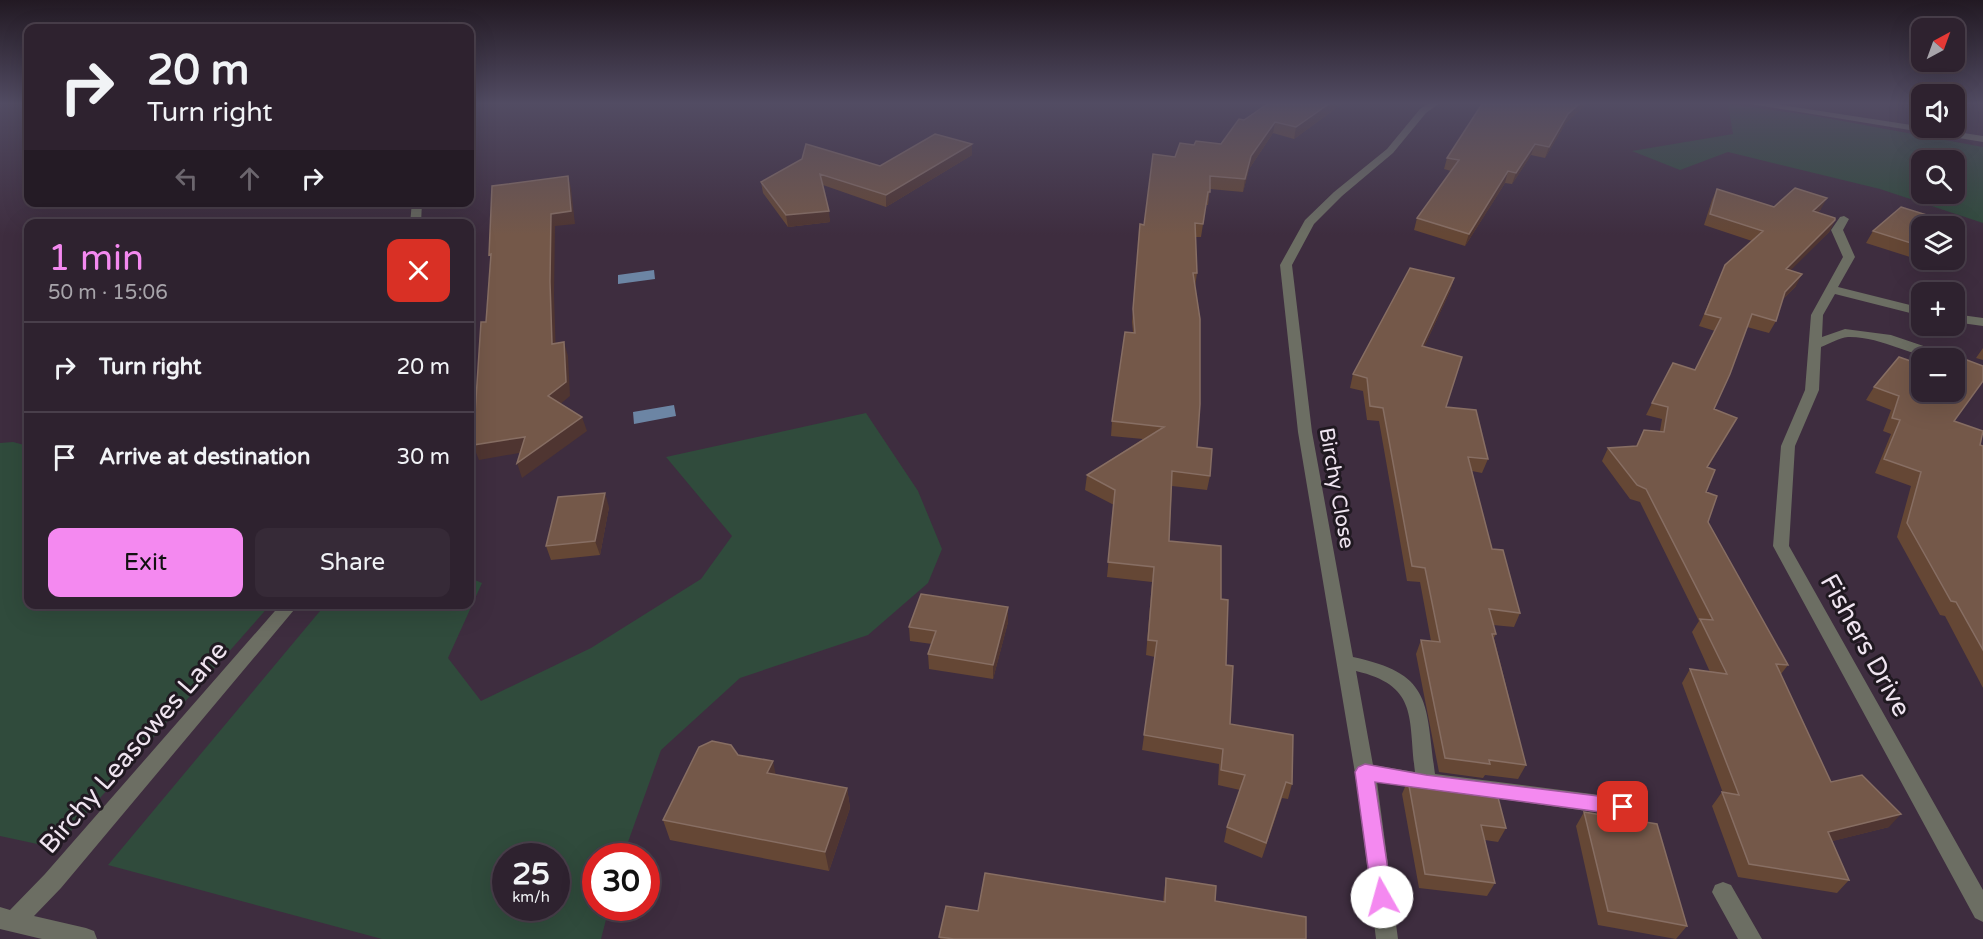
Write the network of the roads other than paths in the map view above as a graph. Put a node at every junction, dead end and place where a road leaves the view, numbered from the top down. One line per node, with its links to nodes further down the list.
1 (1393, 147): 10 (street, Birchy Close)
2 (1844, 219): 3 (street)
3 (1831, 289): 4 (street); 7 (street)
4 (1911, 309)
5 (1965, 320): 6 (street)
6 (1983, 322)
7 (1814, 345): 8 (street); 15 (street, Fishers Drive)
8 (1917, 348)
9 (287, 609): 16 (street, Birchy Leasowes Lane)
10 (1346, 662): 11 (street, Birchy Close); 12 (street)
11 (1365, 772): 12 (street); 18 (street, Birchy Close)
12 (1426, 782): 13 (street)
13 (1623, 807)
14 (1723, 892): 19 (street)
15 (1983, 911)
16 (6, 920): 17 (street)
17 (86, 939)
18 (1387, 939)
19 (1751, 939)

